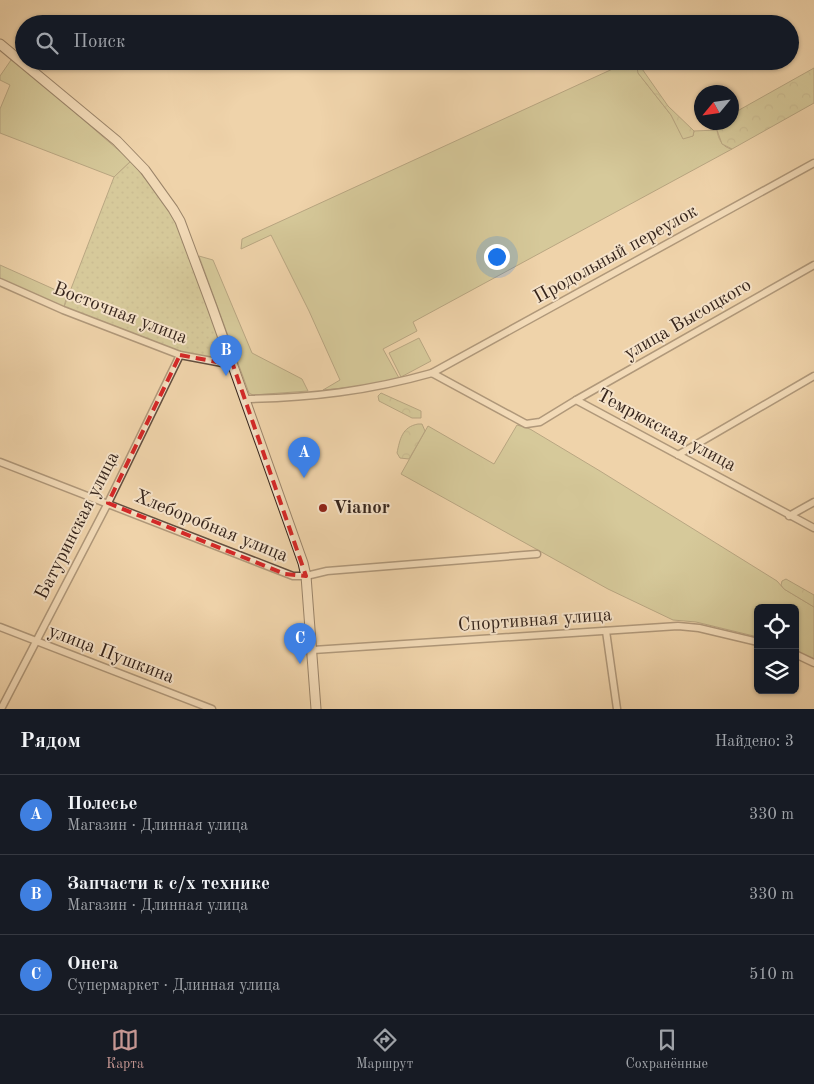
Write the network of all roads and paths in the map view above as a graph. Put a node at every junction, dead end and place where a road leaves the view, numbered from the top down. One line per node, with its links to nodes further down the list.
1 (0, 44): 2 (street)
2 (15, 56)
3 (31, 70): 8 (street)
4 (814, 163): 9 (street, Продольный переулок)
5 (814, 265): 12 (street, улица Высоцкого)
6 (0, 282): 7 (street, Восточная улица)
7 (180, 355): 8 (street, Восточная улица); 16 (street, Батуринская улица)
8 (233, 365): 11 (street)
9 (432, 373): 11 (street); 12 (street, Темрюкская улица)
10 (814, 376): 13 (street)
11 (245, 399): 20 (street)
12 (576, 400): 13 (street, Темрюкская улица)
13 (678, 455): 17 (street, Темрюкская улица)
14 (0, 462): 16 (street, Хлеборобная улица)
15 (814, 502): 17 (street)
16 (108, 503): 20 (street, Хлеборобная улица); 23 (street, Батуринская улица)
17 (790, 516): 18 (street, Темрюкская улица)
18 (814, 528)
19 (537, 554): 20 (street, Хлеборобная улица)
20 (306, 576): 25 (street)
21 (0, 627): 23 (street, улица Пушкина)
22 (606, 631): 24 (street, Спортивная улица); 25 (street, Спортивная улица); 31 (street)
23 (35, 641): 28 (street, Батуринская улица); 29 (street, улица Пушкина)
24 (754, 641)
25 (313, 650): 30 (street)
26 (799, 656): 27 (street)
27 (814, 663)
28 (1, 709)
29 (212, 709)
30 (316, 709)
31 (617, 709)

